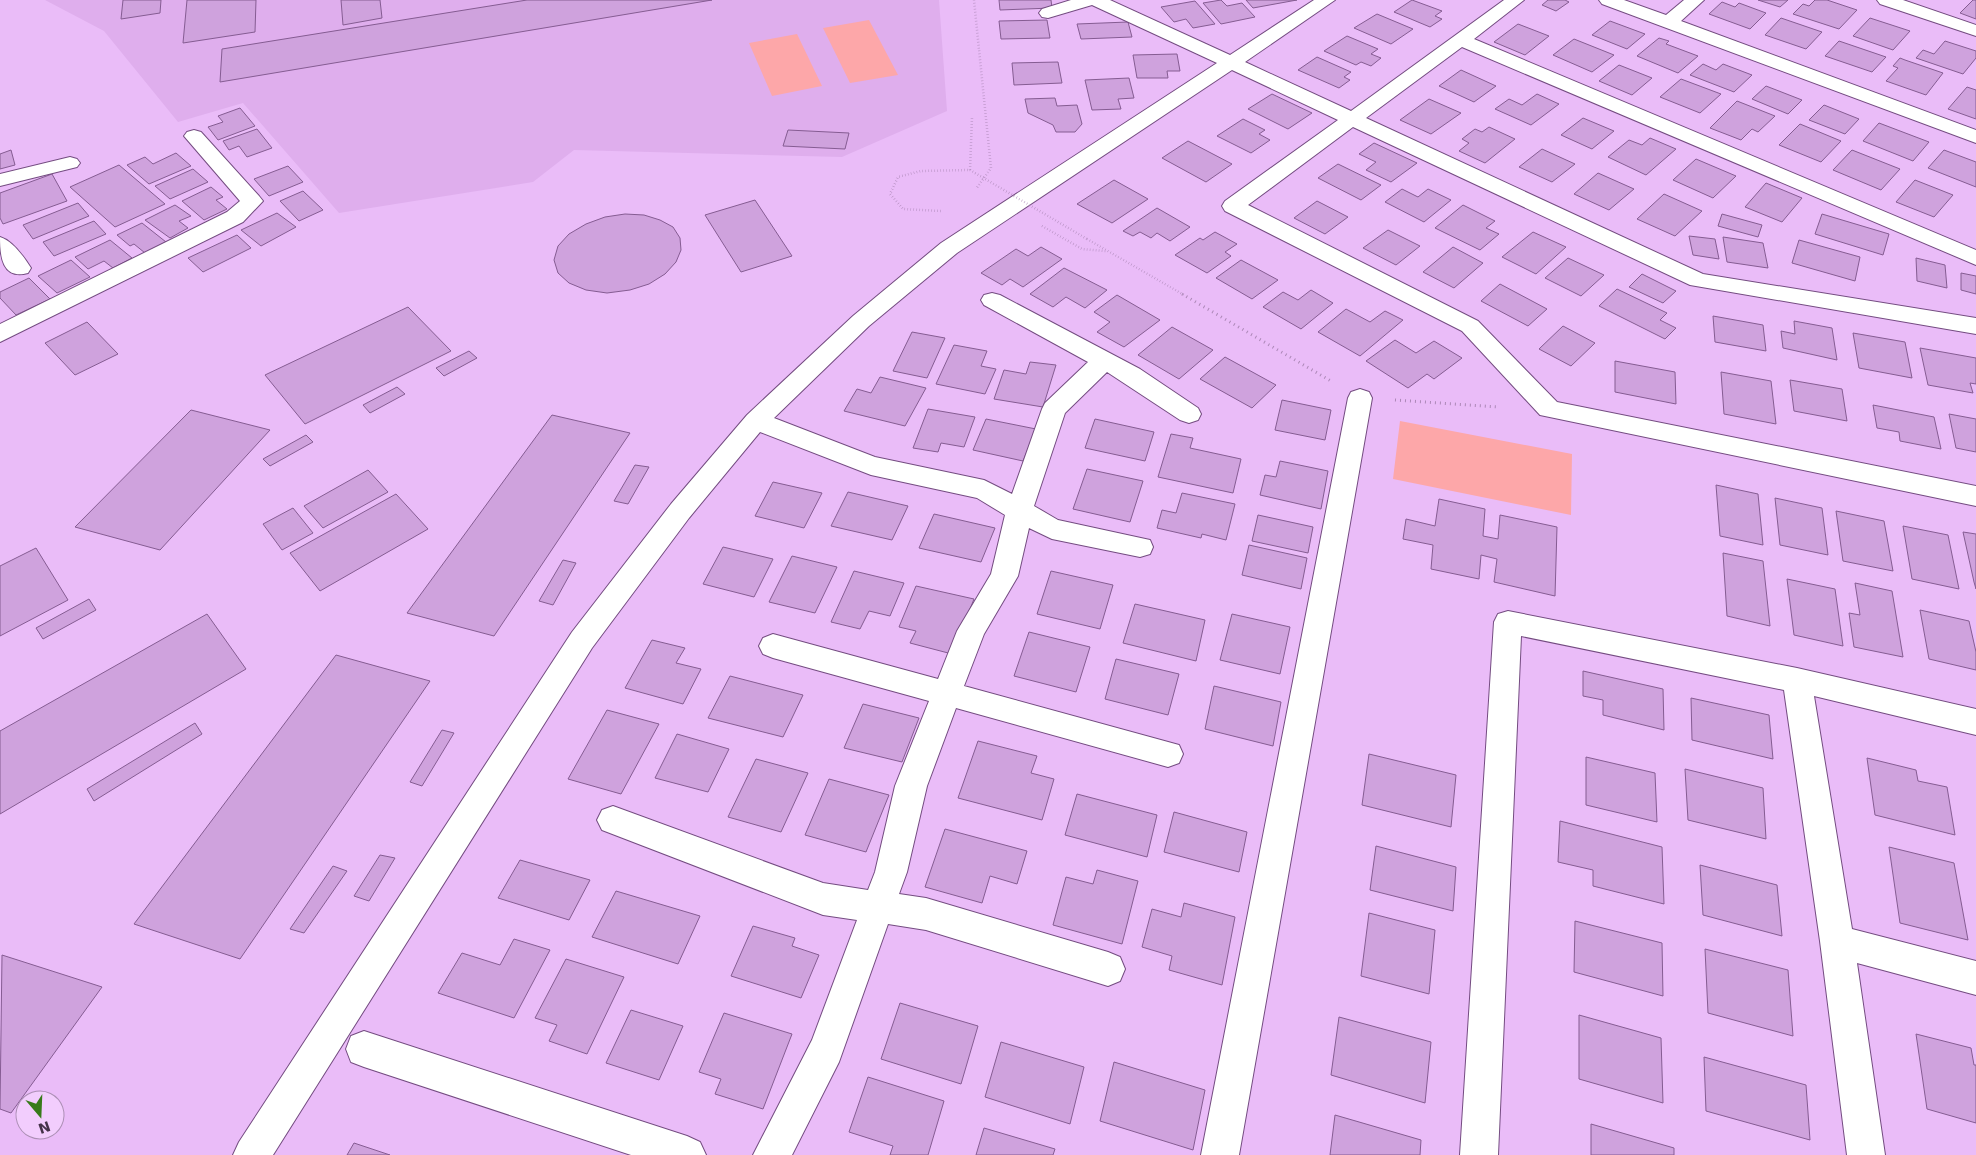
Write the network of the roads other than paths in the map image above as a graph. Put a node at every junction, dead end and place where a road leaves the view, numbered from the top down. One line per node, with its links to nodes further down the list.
1 (1089, 0): 8 (street)
2 (1096, 0): 12 (street)
3 (1326, 0): 12 (street)
4 (1515, 0): 11 (street)
5 (1608, 0): 9 (street)
6 (1695, 0): 9 (street)
7 (1886, 0): 10 (street)
8 (1048, 14)
9 (1668, 22): 15 (street)
10 (1976, 31)
11 (1461, 40): 13 (street); 19 (street)
12 (1230, 62): 13 (street); 27 (street)
13 (1350, 120): 22 (street); 28 (street)
14 (194, 136): 23 (street)
15 (1976, 137)
16 (70, 163): 17 (street)
17 (0, 180)
18 (0, 244): 20 (street)
19 (1976, 258)
20 (20, 268)
21 (992, 300): 24 (street)
22 (1976, 326)
23 (0, 334)
24 (1104, 360): 26 (street); 29 (street)
25 (1360, 398): 45 (street)
26 (1189, 414)
27 (756, 422): 29 (street); 42 (street)
28 (1976, 496)
29 (1019, 512): 30 (street); 33 (street)
30 (1140, 547)
31 (773, 646): 33 (street)
32 (1797, 680): 34 (street); 38 (street); 46 (street)
33 (947, 694): 35 (street); 37 (street)
34 (1976, 722)
35 (1168, 754)
36 (613, 820): 37 (street)
37 (879, 907): 39 (street); 44 (street)
38 (1837, 941): 40 (street); 47 (street)
39 (1108, 969)
40 (1976, 978)
41 (364, 1049): 43 (street)
42 (252, 1155)
43 (687, 1155)
44 (772, 1155)
45 (1220, 1155)
46 (1479, 1155)
47 (1866, 1155)

